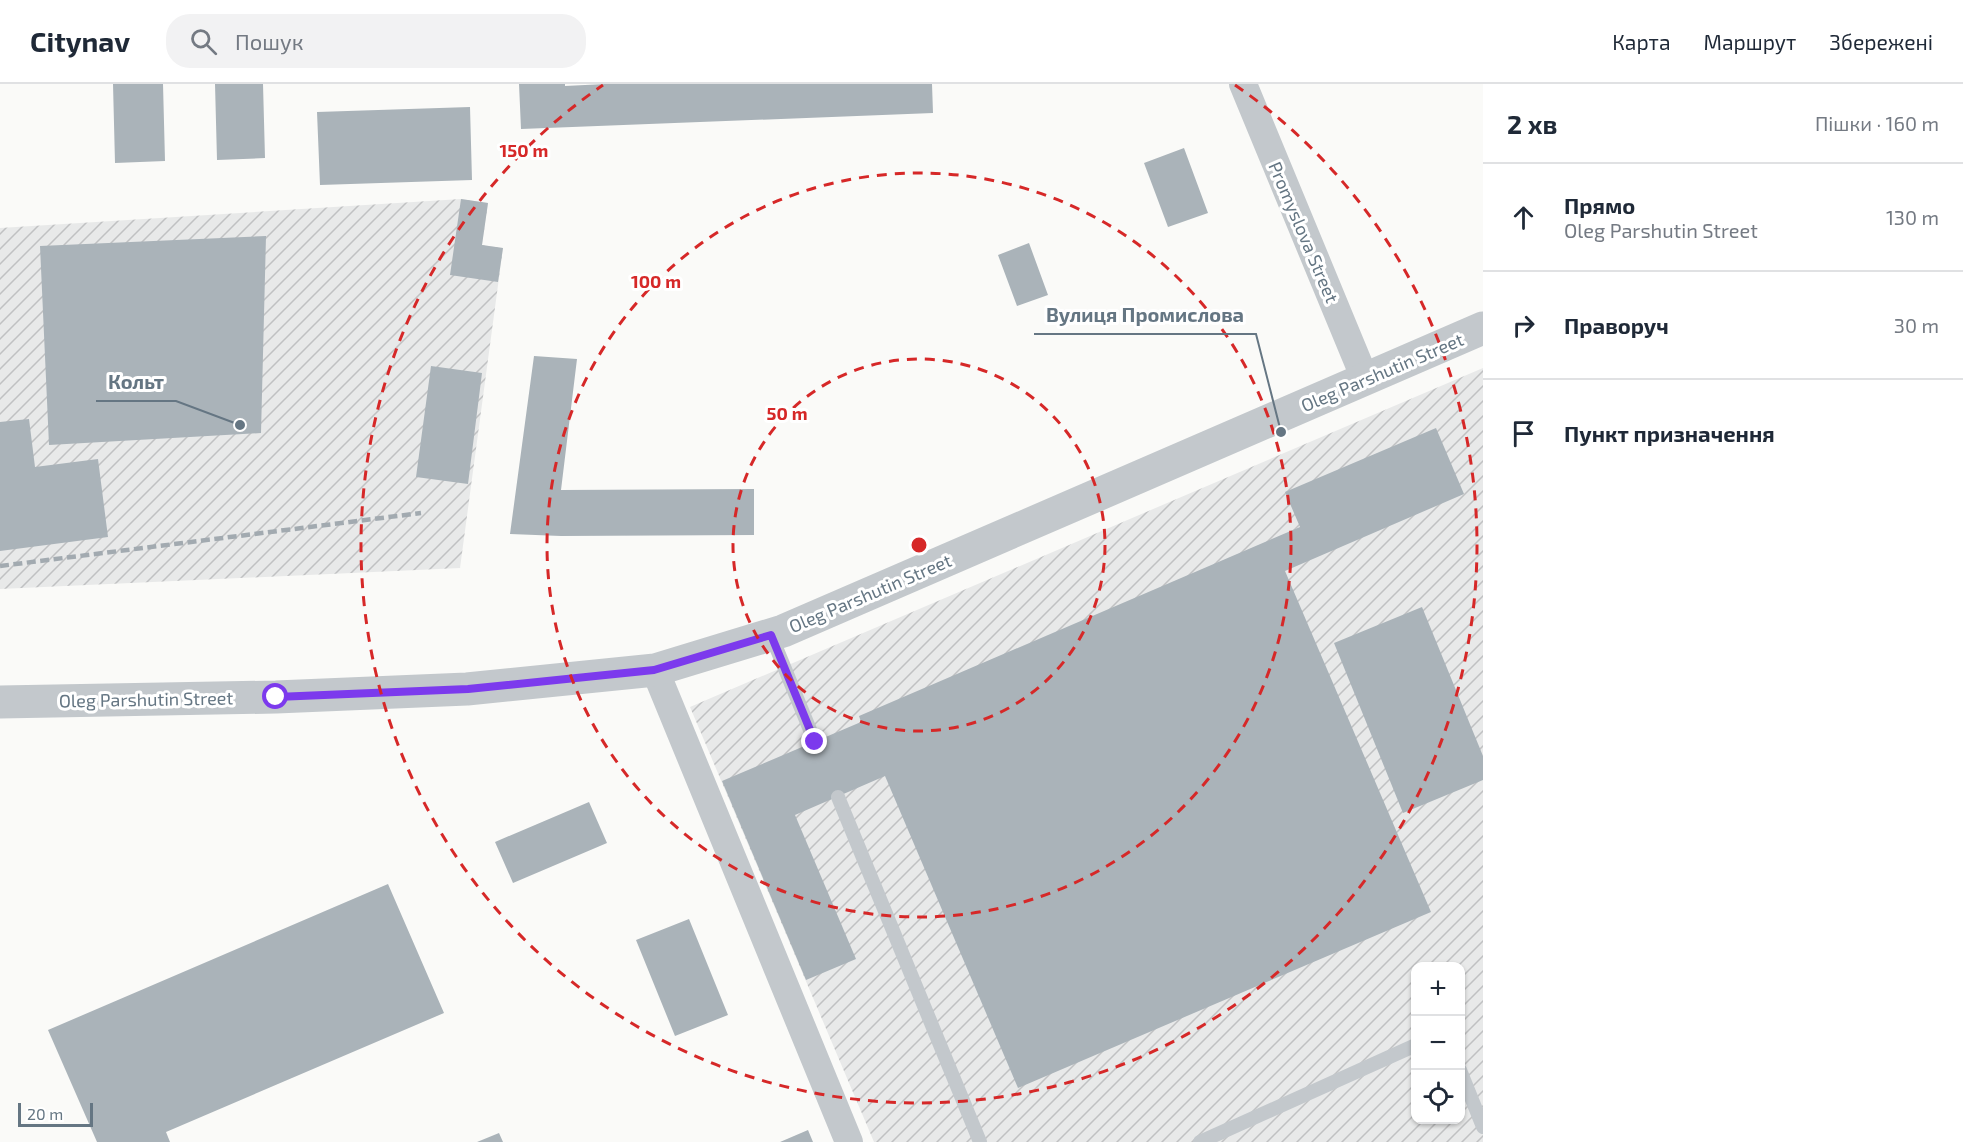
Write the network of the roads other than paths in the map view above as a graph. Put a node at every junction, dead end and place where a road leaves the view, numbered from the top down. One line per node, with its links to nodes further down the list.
1 (1243, 84): 3 (street, Promyslova Street)
2 (1483, 328): 3 (street, Oleg Parshutin Street)
3 (1365, 379): 4 (street, Oleg Parshutin Street)
4 (771, 635): 5 (street, Oleg Parshutin Street); 7 (lane)
5 (654, 670): 6 (street, Oleg Parshutin Street); 12 (street)
6 (0, 702)
7 (815, 742)
8 (838, 797): 13 (lane)
9 (1411, 1047): 14 (lane)
10 (1465, 1080): 11 (lane)
11 (1483, 1127)
12 (849, 1142)
13 (980, 1142)
14 (1200, 1142)

